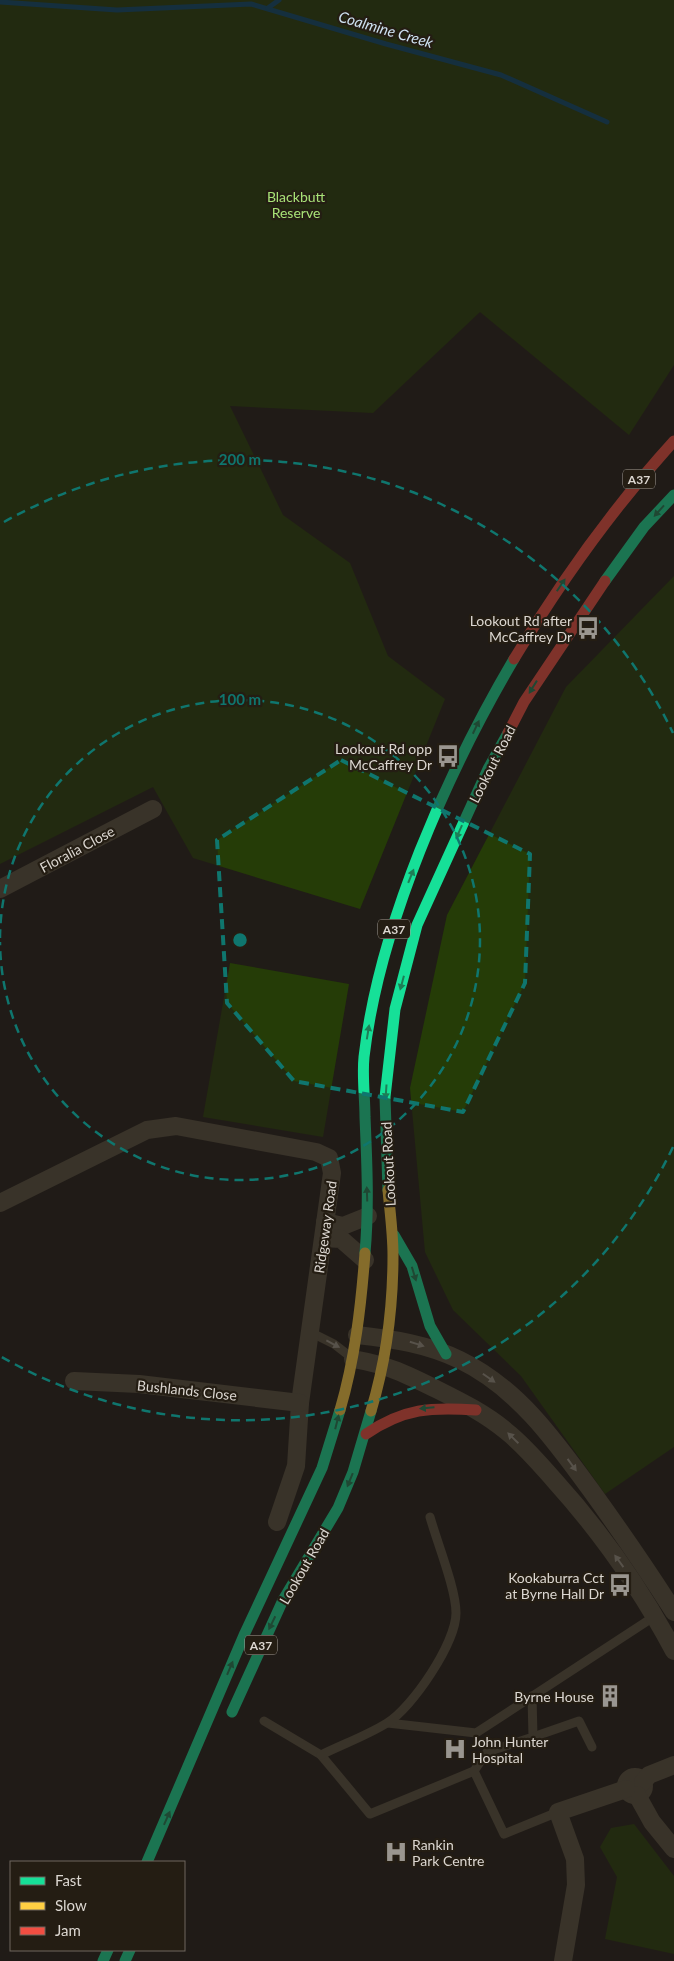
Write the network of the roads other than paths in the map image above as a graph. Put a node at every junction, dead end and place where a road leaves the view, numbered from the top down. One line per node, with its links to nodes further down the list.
1 (674, 442): 4 (highway, Lookout Road / A37)
2 (659, 476): 4 (highway)
3 (674, 495): 10 (highway, Lookout Road / A37, one-way to 10)
4 (608, 520): 8 (highway, Lookout Road / A37, one-way to 4)
5 (153, 809): 6 (street, Floralia Close)
6 (0, 889)
7 (0, 1203): 9 (street, Ridgeway Road)
8 (368, 1216): 9 (street, Lookout Road); 11 (highway, Lookout Road / A37)
9 (325, 1230): 11 (street); 12 (street, Ridgeway Road)
10 (392, 1231): 14 (highway, Lookout Road / A37); 15 (highway, one-way to 15)
11 (365, 1260): 13 (highway, Lookout Road / A37)
12 (310, 1332): 16 (lane, one-way to 16); 21 (street, Ridgeway Road)
13 (357, 1336): 14 (street); 16 (highway, Lookout Road / A37)
14 (387, 1338): 15 (street, one-way to 15); 17 (highway, Lookout Road / A37)
15 (446, 1354): 26 (street, one-way to 26)
16 (358, 1364): 17 (street); 41 (highway, Lookout Road / A37, one-way to 16)
17 (383, 1364): 20 (highway, Lookout Road / A37); 22 (street)
18 (371, 1378): 20 (lane)
19 (74, 1381): 21 (street, Bushlands Close)
20 (378, 1390): 23 (highway, Lookout Road / A37)
21 (300, 1403): 25 (street, Ridgeway Road)
22 (476, 1410): 23 (highway, one-way to 23); 27 (street, one-way to 22)
23 (366, 1434): 32 (highway, Lookout Road / A37, one-way to 32)
24 (430, 1517): 31 (lane)
25 (277, 1522)
26 (674, 1612)
27 (655, 1616): 28 (street); 29 (lane)
28 (674, 1651)
29 (532, 1696): 31 (lane); 33 (lane)
30 (264, 1721): 35 (lane)
31 (388, 1723): 35 (lane)
32 (226, 1726)
33 (533, 1737): 34 (lane); 37 (lane)
34 (592, 1747)
35 (321, 1755): 37 (lane)
36 (674, 1765): 38 (street)
37 (474, 1771): 39 (lane)
38 (635, 1789): 39 (street); 40 (street)
39 (558, 1812): 42 (street)
40 (674, 1849)
41 (147, 1861)
42 (562, 1961)

